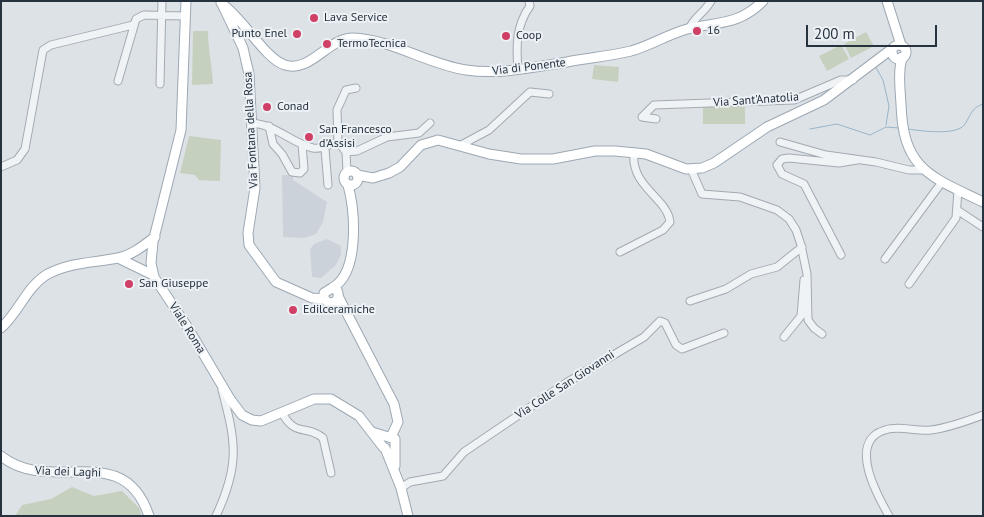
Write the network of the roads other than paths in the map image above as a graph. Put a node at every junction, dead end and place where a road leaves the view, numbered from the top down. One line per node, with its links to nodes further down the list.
1 (162, 1): 8 (street)
2 (186, 1): 9 (main road, Viale Roma)
3 (529, 1): 17 (street)
4 (711, 1): 13 (street)
5 (763, 1): 13 (main road, Via di Ponente)
6 (887, 1): 16 (main road)
7 (221, 2): 11 (main road, Via Fontana della Rosa); 12 (main road, Via di Ponente)
8 (162, 15): 9 (street); 10 (street); 20 (street)
9 (185, 16): 45 (main road, Viale Roma)
10 (133, 25): 19 (street); 35 (street)
11 (232, 26): 12 (main road); 14 (main road, Via Fontana della Rosa)
12 (248, 28): 15 (main road, Via di Ponente)
13 (689, 29): 17 (main road, Via di Ponente)
14 (240, 41): 15 (main road, Via di Ponente); 24 (main road, Via Fontana della Rosa)
15 (268, 54): 17 (main road, Via di Ponente)
16 (897, 54): 18 (main road, Via Sant'Anatolia); 36 (main road)
17 (518, 70)
18 (853, 80): 23 (street, Via Sant'Anatolia); 37 (main road, Via Sant'Anatolia)
19 (118, 81)
20 (160, 84)
21 (356, 88): 27 (street)
22 (549, 94): 30 (street)
23 (656, 119)
24 (251, 123): 26 (street); 56 (main road, Via Fontana della Rosa)
25 (430, 123): 32 (street)
26 (269, 126): 29 (street); 29 (street)
27 (338, 142): 31 (street); 32 (street)
28 (780, 142): 34 (street)
29 (302, 144): 31 (street)
30 (461, 145): 33 (main road); 38 (main road)
31 (325, 148): 40 (street)
32 (346, 152): 38 (street)
33 (634, 152): 37 (main road); 48 (street)
34 (857, 160): 36 (street); 49 (street)
35 (1, 167)
36 (921, 167): 39 (main road)
37 (691, 169): 47 (street)
38 (352, 178): 56 (main road)
39 (942, 182): 41 (main road); 52 (street)
40 (328, 184)
41 (958, 190): 42 (main road); 43 (street)
42 (983, 202)
43 (957, 210): 44 (street); 55 (street)
44 (983, 227)
45 (154, 237): 46 (main road); 51 (main road, Viale Roma)
46 (137, 250): 50 (main road); 51 (main road)
47 (802, 251): 57 (street); 60 (street); 61 (street)
48 (620, 252)
49 (841, 255)
50 (118, 258): 53 (main road); 58 (main road)
51 (151, 258): 53 (main road); 54 (main road, Viale Roma)
52 (885, 259)
53 (136, 266): 54 (main road)
54 (153, 275): 62 (main road, Viale Roma)
55 (909, 284)
56 (331, 295): 66 (main road, Viale Roma)
57 (690, 301)
58 (1, 328)
59 (724, 333): 71 (street, Via Colle San Giovanni)
60 (822, 334)
61 (784, 337)
62 (221, 384): 63 (main road, Viale Roma); 73 (street)
63 (282, 413): 65 (main road, Viale Roma); 69 (street)
64 (983, 415): 75 (street)
65 (372, 432): 66 (main road); 67 (main road, Viale Roma)
66 (393, 442): 67 (main road); 70 (main road, Viale Roma)
67 (384, 448): 70 (main road, Viale Roma)
68 (1, 456): 72 (main road, Via dei Laghi)
69 (331, 473)
70 (396, 476): 71 (main road, Viale Roma)
71 (401, 488): 74 (main road, Viale Roma)
72 (150, 516)
73 (216, 516)
74 (408, 516)
75 (889, 516)

